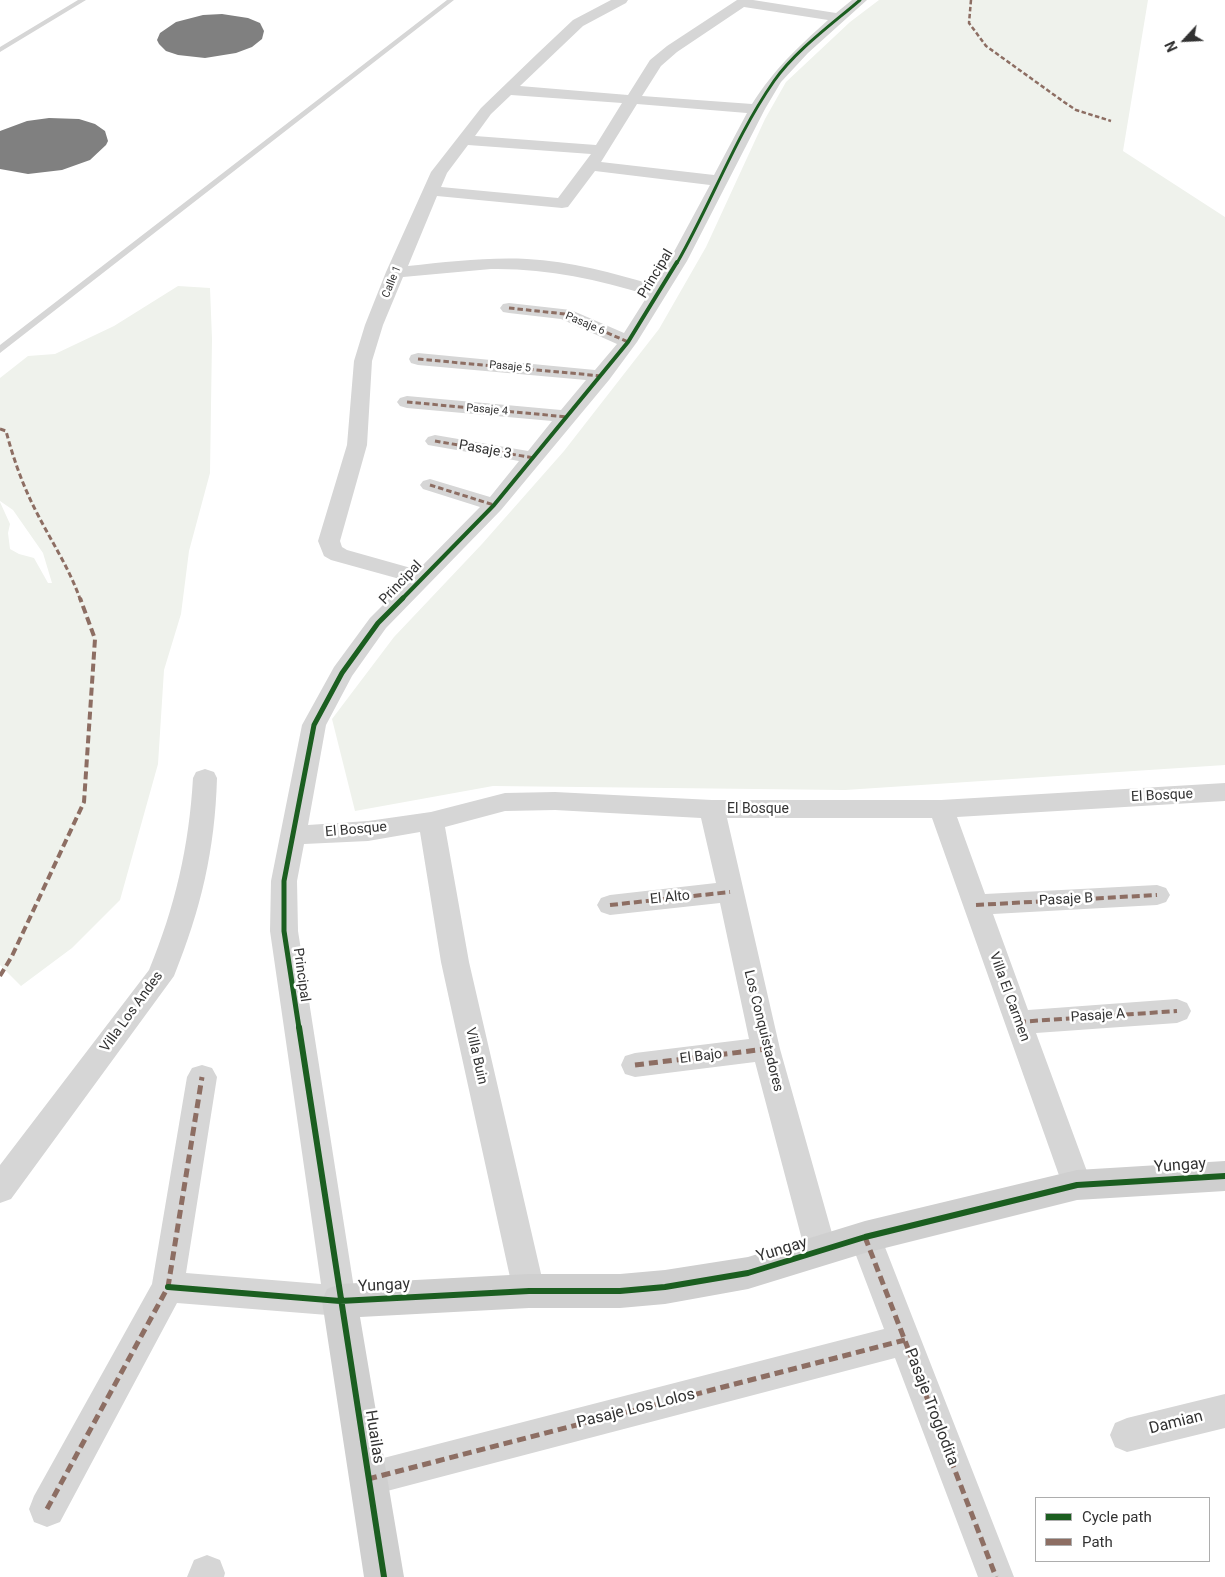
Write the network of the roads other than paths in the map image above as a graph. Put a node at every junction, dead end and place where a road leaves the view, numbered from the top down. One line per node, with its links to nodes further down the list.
1 (83, 0): 7 (lane)
2 (451, 0): 20 (lane)
3 (621, 0): 8 (street, Calle 1)
4 (860, 0): 6 (street, Principal)
5 (745, 1): 6 (street); 9 (street)
6 (839, 18): 10 (street, Principal)
7 (0, 50)
8 (508, 90): 9 (street); 11 (street, Calle 1)
9 (631, 100): 10 (street); 12 (street)
10 (758, 109): 14 (street, Principal)
11 (464, 140): 12 (street); 15 (street, Calle 1)
12 (600, 150): 13 (street)
13 (591, 166): 14 (street); 15 (street)
14 (720, 181): 17 (street, Principal)
15 (431, 191): 16 (street, Calle 1)
16 (395, 272): 17 (street); 29 (street, Calle 1)
17 (659, 292): 19 (street, Principal)
18 (509, 308): 19 (street, Pasaje 6)
19 (628, 342): 22 (street, Principal)
20 (0, 350)
21 (418, 359): 22 (street, Pasaje 5)
22 (602, 376): 24 (street, Principal)
23 (407, 402): 24 (street, Pasaje 4)
24 (568, 417): 26 (street, Principal)
25 (435, 441): 26 (street, Pasaje 3)
26 (534, 458): 28 (street, Principal)
27 (430, 485): 28 (street)
28 (494, 505): 29 (street, Principal)
29 (422, 578): 35 (street, Principal)
30 (205, 778): 47 (street, Villa Los Andes)
31 (1225, 792): 33 (street, El Bosque)
32 (712, 809): 33 (street, El Bosque); 34 (street, El Bosque); 36 (street, Los Conquistadores)
33 (942, 809): 39 (street, Villa El Carmen)
34 (431, 820): 35 (street, El Bosque); 51 (street, Villa Buin)
35 (293, 835): 52 (street, Principal)
36 (730, 892): 38 (street, El Alto); 42 (street, Los Conquistadores)
37 (1157, 895): 39 (street, Pasaje B)
38 (610, 904)
39 (976, 905): 41 (street, Villa El Carmen)
40 (1177, 1011): 41 (street, Pasaje A)
41 (1018, 1022): 46 (street, Villa El Carmen)
42 (766, 1049): 43 (street, El Bajo); 49 (street, Los Conquistadores)
43 (635, 1065)
44 (202, 1077): 50 (street)
45 (1225, 1176): 46 (street, Yungay)
46 (1077, 1185): 48 (street, Yungay)
47 (0, 1189)
48 (865, 1238): 49 (street, Yungay); 53 (street, Pasaje Troglodita)
49 (821, 1251): 51 (street, Yungay)
50 (168, 1287): 52 (street); 57 (street)
51 (530, 1291): 52 (street, Yungay)
52 (340, 1301): 56 (street, Huailas)
53 (905, 1340): 56 (street, Pasaje Los Lolos); 59 (street, Pasaje Troglodita)
54 (1225, 1411): 55 (street, Damian)
55 (1127, 1435)
56 (368, 1479): 58 (street, Huailas)
57 (47, 1509)
58 (384, 1577)
59 (996, 1577)

